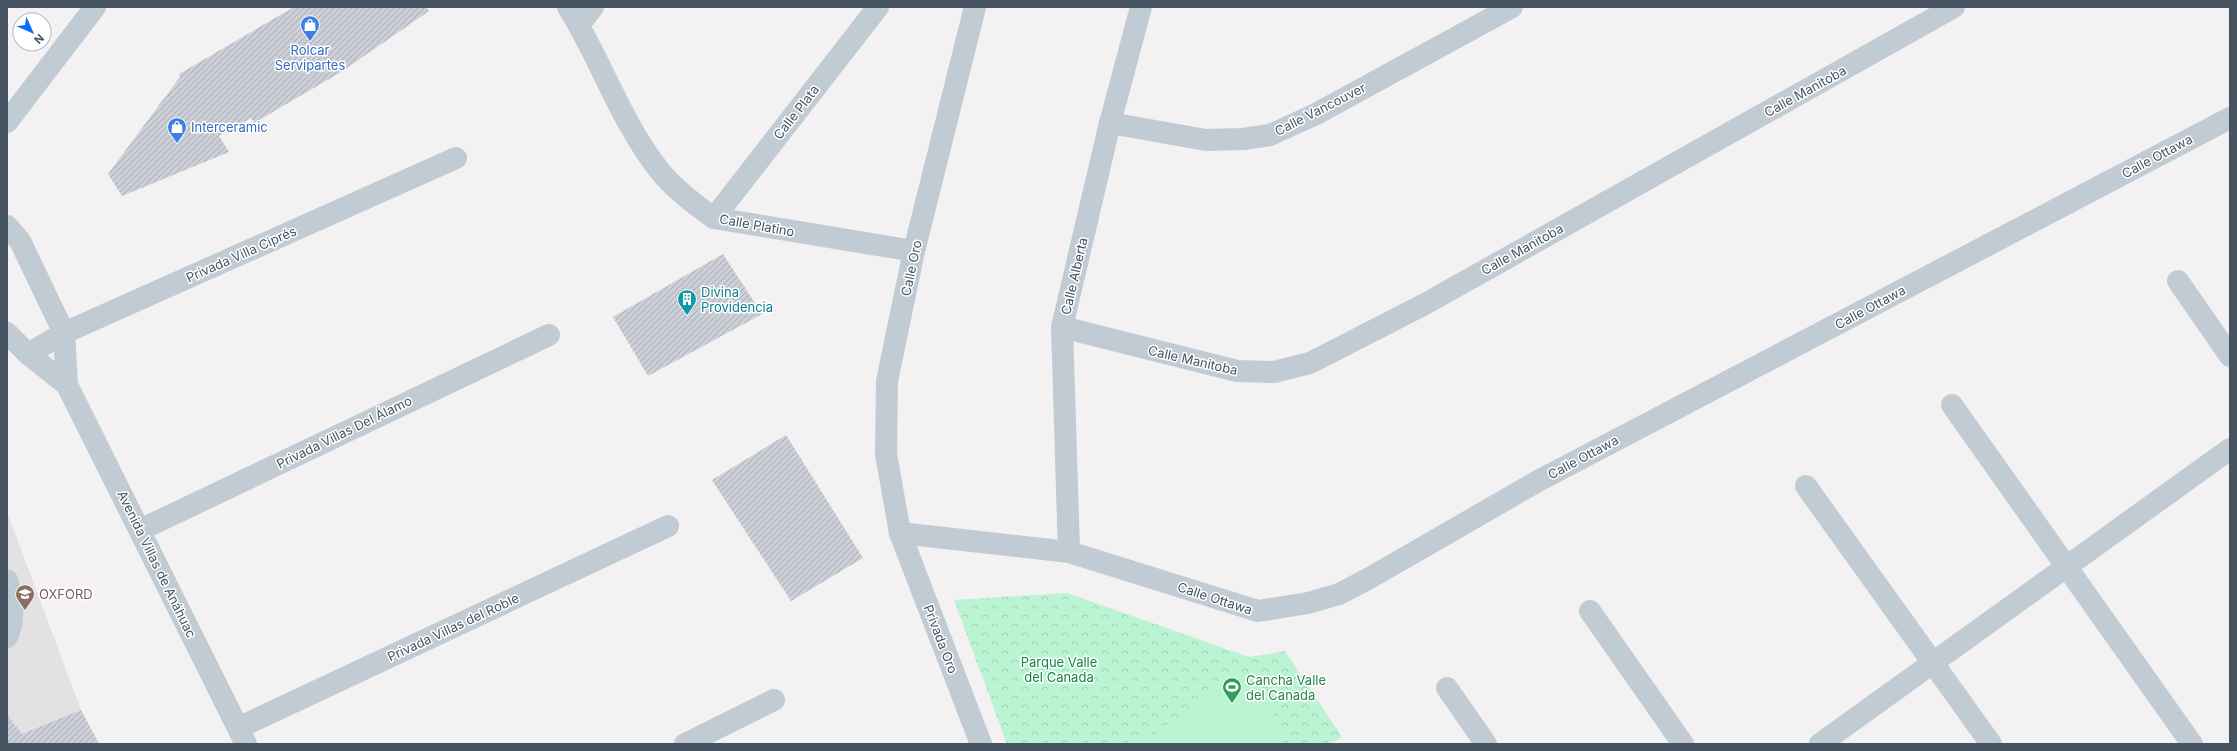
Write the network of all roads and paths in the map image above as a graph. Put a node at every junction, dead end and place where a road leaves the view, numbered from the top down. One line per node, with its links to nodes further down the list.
1 (95, 7): 10 (street)
2 (593, 7): 8 (street)
3 (878, 7): 13 (street, Calle Plata)
4 (975, 7): 15 (street, Calle Oro)
5 (1141, 7): 11 (street, Calle Alberta)
6 (1512, 7): 11 (street, Calle Vancouver)
7 (1954, 7): 17 (street, Calle Manitoba)
8 (574, 16): 13 (street, Calle Platino)
9 (2230, 118): 30 (street, Calle Ottawa)
10 (7, 122)
11 (1110, 123): 17 (street, Calle Alberta)
12 (456, 158): 19 (street, Privada Villa Ciprés)
13 (714, 218): 15 (street, Calle Platino)
14 (7, 226): 19 (street, Avenida Villas de Anáhuac)
15 (914, 251): 29 (street, Calle Oro)
16 (2178, 281): 22 (street)
17 (1062, 327): 30 (street, Calle Alberta)
18 (7, 333): 21 (street, Avenida Villas de Anáhuac)
19 (64, 334): 21 (street, Privada Villa Ciprés); 23 (street, Avenida Villas de Anáhuac)
20 (549, 334): 28 (street, Privada Villas Del Álamo)
21 (28, 354): 23 (street, Avenida Villas de Anáhuac)
22 (2230, 356)
23 (67, 385): 28 (street, Avenida Villas de Anáhuac)
24 (1952, 405): 31 (street)
25 (2230, 449): 31 (street)
26 (1806, 486): 35 (street)
27 (668, 526): 38 (street, Privada Villas del Roble)
28 (140, 530): 38 (street, Avenida Villas de Anáhuac)
29 (900, 533): 30 (street, Calle Ottawa); 40 (street, Privada Oro)
30 (1069, 552)
31 (2067, 567): 35 (street); 45 (street)
32 (7, 580): 34 (street)
33 (1590, 611): 42 (street)
34 (7, 637)
35 (1933, 662): 43 (street); 44 (street)
36 (1447, 688): 41 (street)
37 (774, 700): 39 (street)
38 (242, 736)
39 (685, 744)
40 (981, 744)
41 (1486, 744)
42 (1684, 744)
43 (1820, 744)
44 (1991, 744)
45 (2192, 744)

